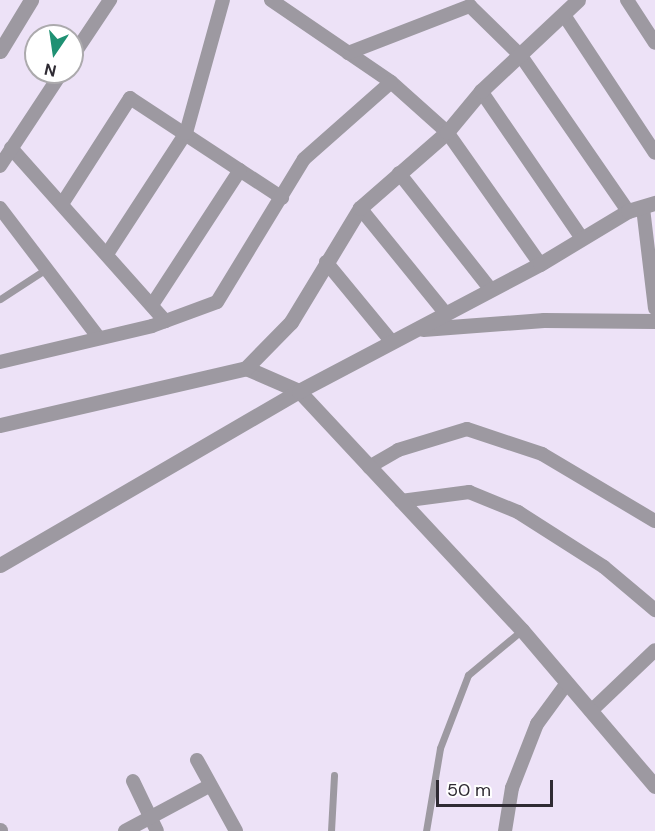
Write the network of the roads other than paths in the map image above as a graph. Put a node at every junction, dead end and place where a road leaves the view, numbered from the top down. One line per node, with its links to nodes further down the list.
1 (31, 0): 10 (street)
2 (110, 0): 8 (street)
3 (223, 0): 17 (street)
4 (271, 0): 11 (street)
5 (578, 0): 7 (street)
6 (627, 0): 9 (street)
7 (564, 15): 12 (street); 19 (street)
8 (84, 39)
9 (655, 44)
10 (0, 51)
11 (348, 53): 12 (street); 13 (street)
12 (521, 56): 15 (street); 25 (street)
13 (391, 82): 16 (street); 23 (street)
14 (54, 84): 18 (street)
15 (481, 91): 16 (street); 28 (street)
16 (447, 132): 22 (street); 31 (street)
17 (186, 134): 21 (street); 24 (street); 29 (street)
18 (11, 148): 20 (street); 24 (street)
19 (655, 153)
20 (0, 166)
21 (240, 170): 23 (street); 35 (street)
22 (399, 173): 27 (street); 33 (street)
23 (282, 198): 38 (street)
24 (62, 204): 29 (street)
25 (642, 207): 28 (street); 36 (street)
26 (0, 208): 32 (street)
27 (360, 208): 30 (street); 37 (street)
28 (580, 237): 31 (street)
29 (107, 254): 35 (street)
30 (326, 262): 42 (street); 44 (street)
31 (540, 264): 33 (street)
32 (46, 268): 34 (lane); 41 (street)
33 (491, 290): 37 (street)
34 (0, 298)
35 (152, 305): 38 (street)
36 (655, 308)
37 (446, 314): 40 (street)
38 (165, 321): 41 (street)
39 (655, 321): 40 (street)
40 (417, 329): 42 (street)
41 (99, 338): 43 (street)
42 (392, 342): 45 (street)
43 (0, 361)
44 (246, 368): 45 (street); 46 (street)
45 (299, 391): 47 (street); 50 (street)
46 (0, 425)
47 (369, 467): 48 (street); 49 (street)
48 (401, 501): 51 (street); 52 (street)
49 (655, 521)
50 (0, 565)
51 (655, 610)
52 (522, 630): 54 (street); 66 (lane)
53 (655, 650): 55 (street)
54 (567, 684): 55 (street); 67 (street)
55 (591, 711): 60 (street)
56 (197, 760): 59 (street)
57 (334, 775): 65 (lane)
58 (133, 781): 61 (street)
59 (209, 786): 61 (street); 64 (street)
60 (655, 786)
61 (151, 817): 62 (street); 63 (street)
62 (124, 831)
63 (157, 831)
64 (236, 831)
65 (331, 831)
66 (426, 831)
67 (505, 831)

